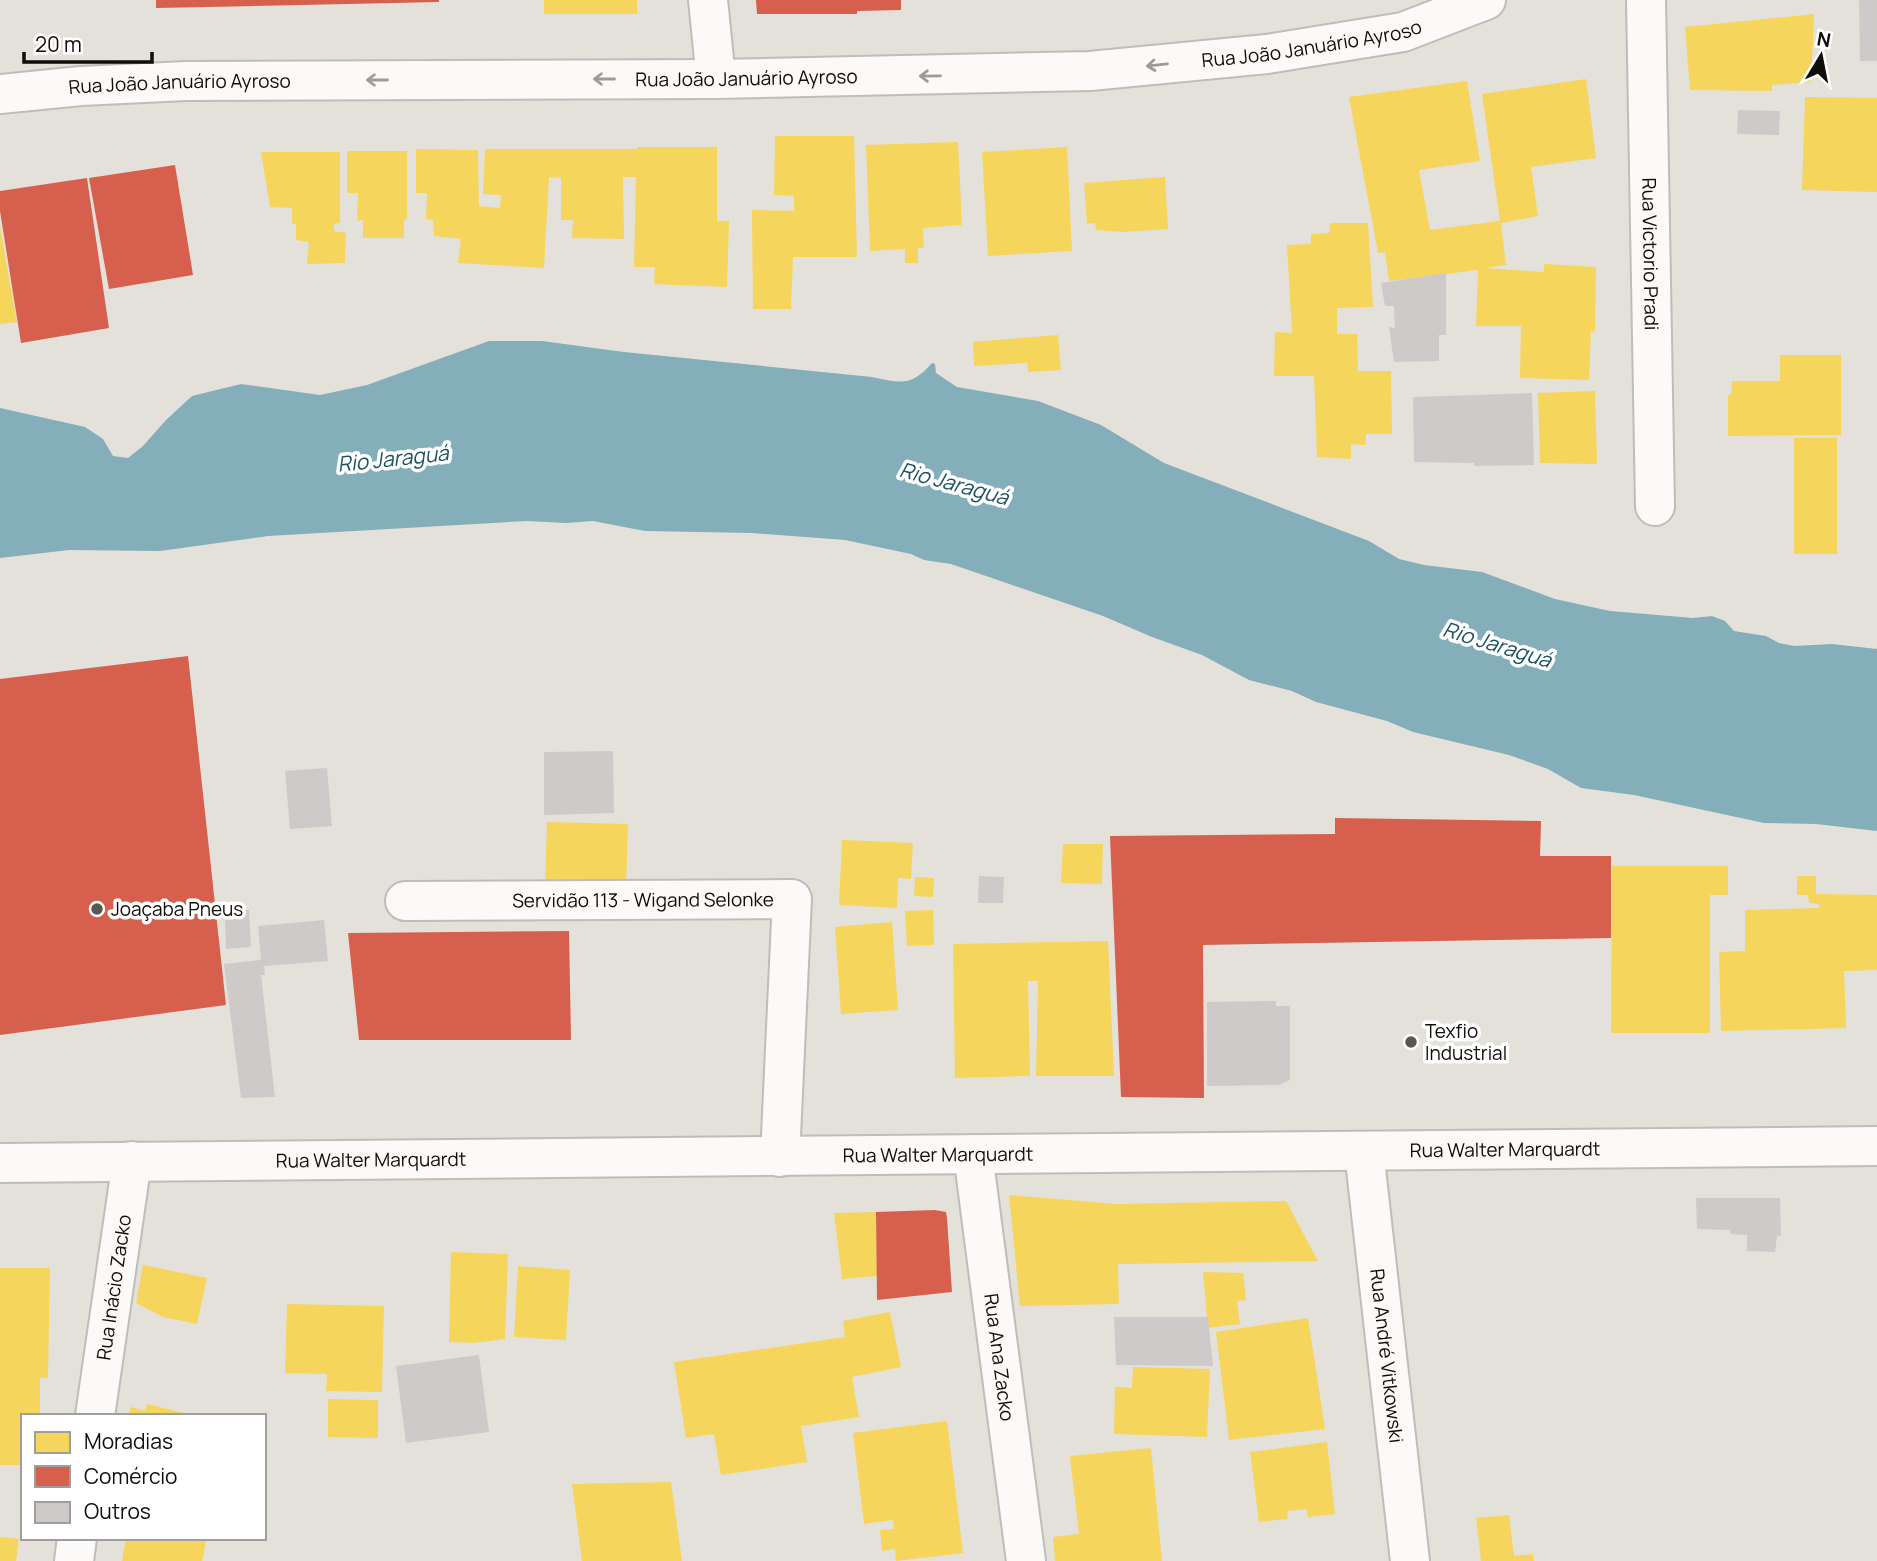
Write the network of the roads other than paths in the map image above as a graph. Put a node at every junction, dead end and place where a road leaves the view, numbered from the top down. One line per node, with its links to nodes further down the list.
1 (708, 0): 4 (main road)
2 (1486, 0): 4 (main road, Rua João Januário Ayroso, one-way to 4)
3 (1646, 0): 6 (main road, Rua Victorio Pradi)
4 (716, 79): 5 (main road, Rua João Januário Ayroso, one-way to 5)
5 (0, 94)
6 (1655, 506)
7 (405, 901): 11 (main road, Servidão 113 - Wigand Selonke)
8 (1877, 1146): 9 (main road, Rua Walter Marquardt)
9 (1364, 1151): 10 (main road, Rua Walter Marquardt); 18 (main road, Rua André Vitkowski)
10 (973, 1154): 11 (main road, Rua Walter Marquardt); 17 (main road, Rua Ana Zacko)
11 (780, 1157): 12 (main road, Rua Walter Marquardt)
12 (132, 1161): 13 (main road, Rua Walter Marquardt); 14 (main road, Rua Inácio Zacko)
13 (0, 1163)
14 (95, 1414)
15 (77, 1540): 16 (main road)
16 (74, 1561)
17 (1026, 1561)
18 (1410, 1561)

